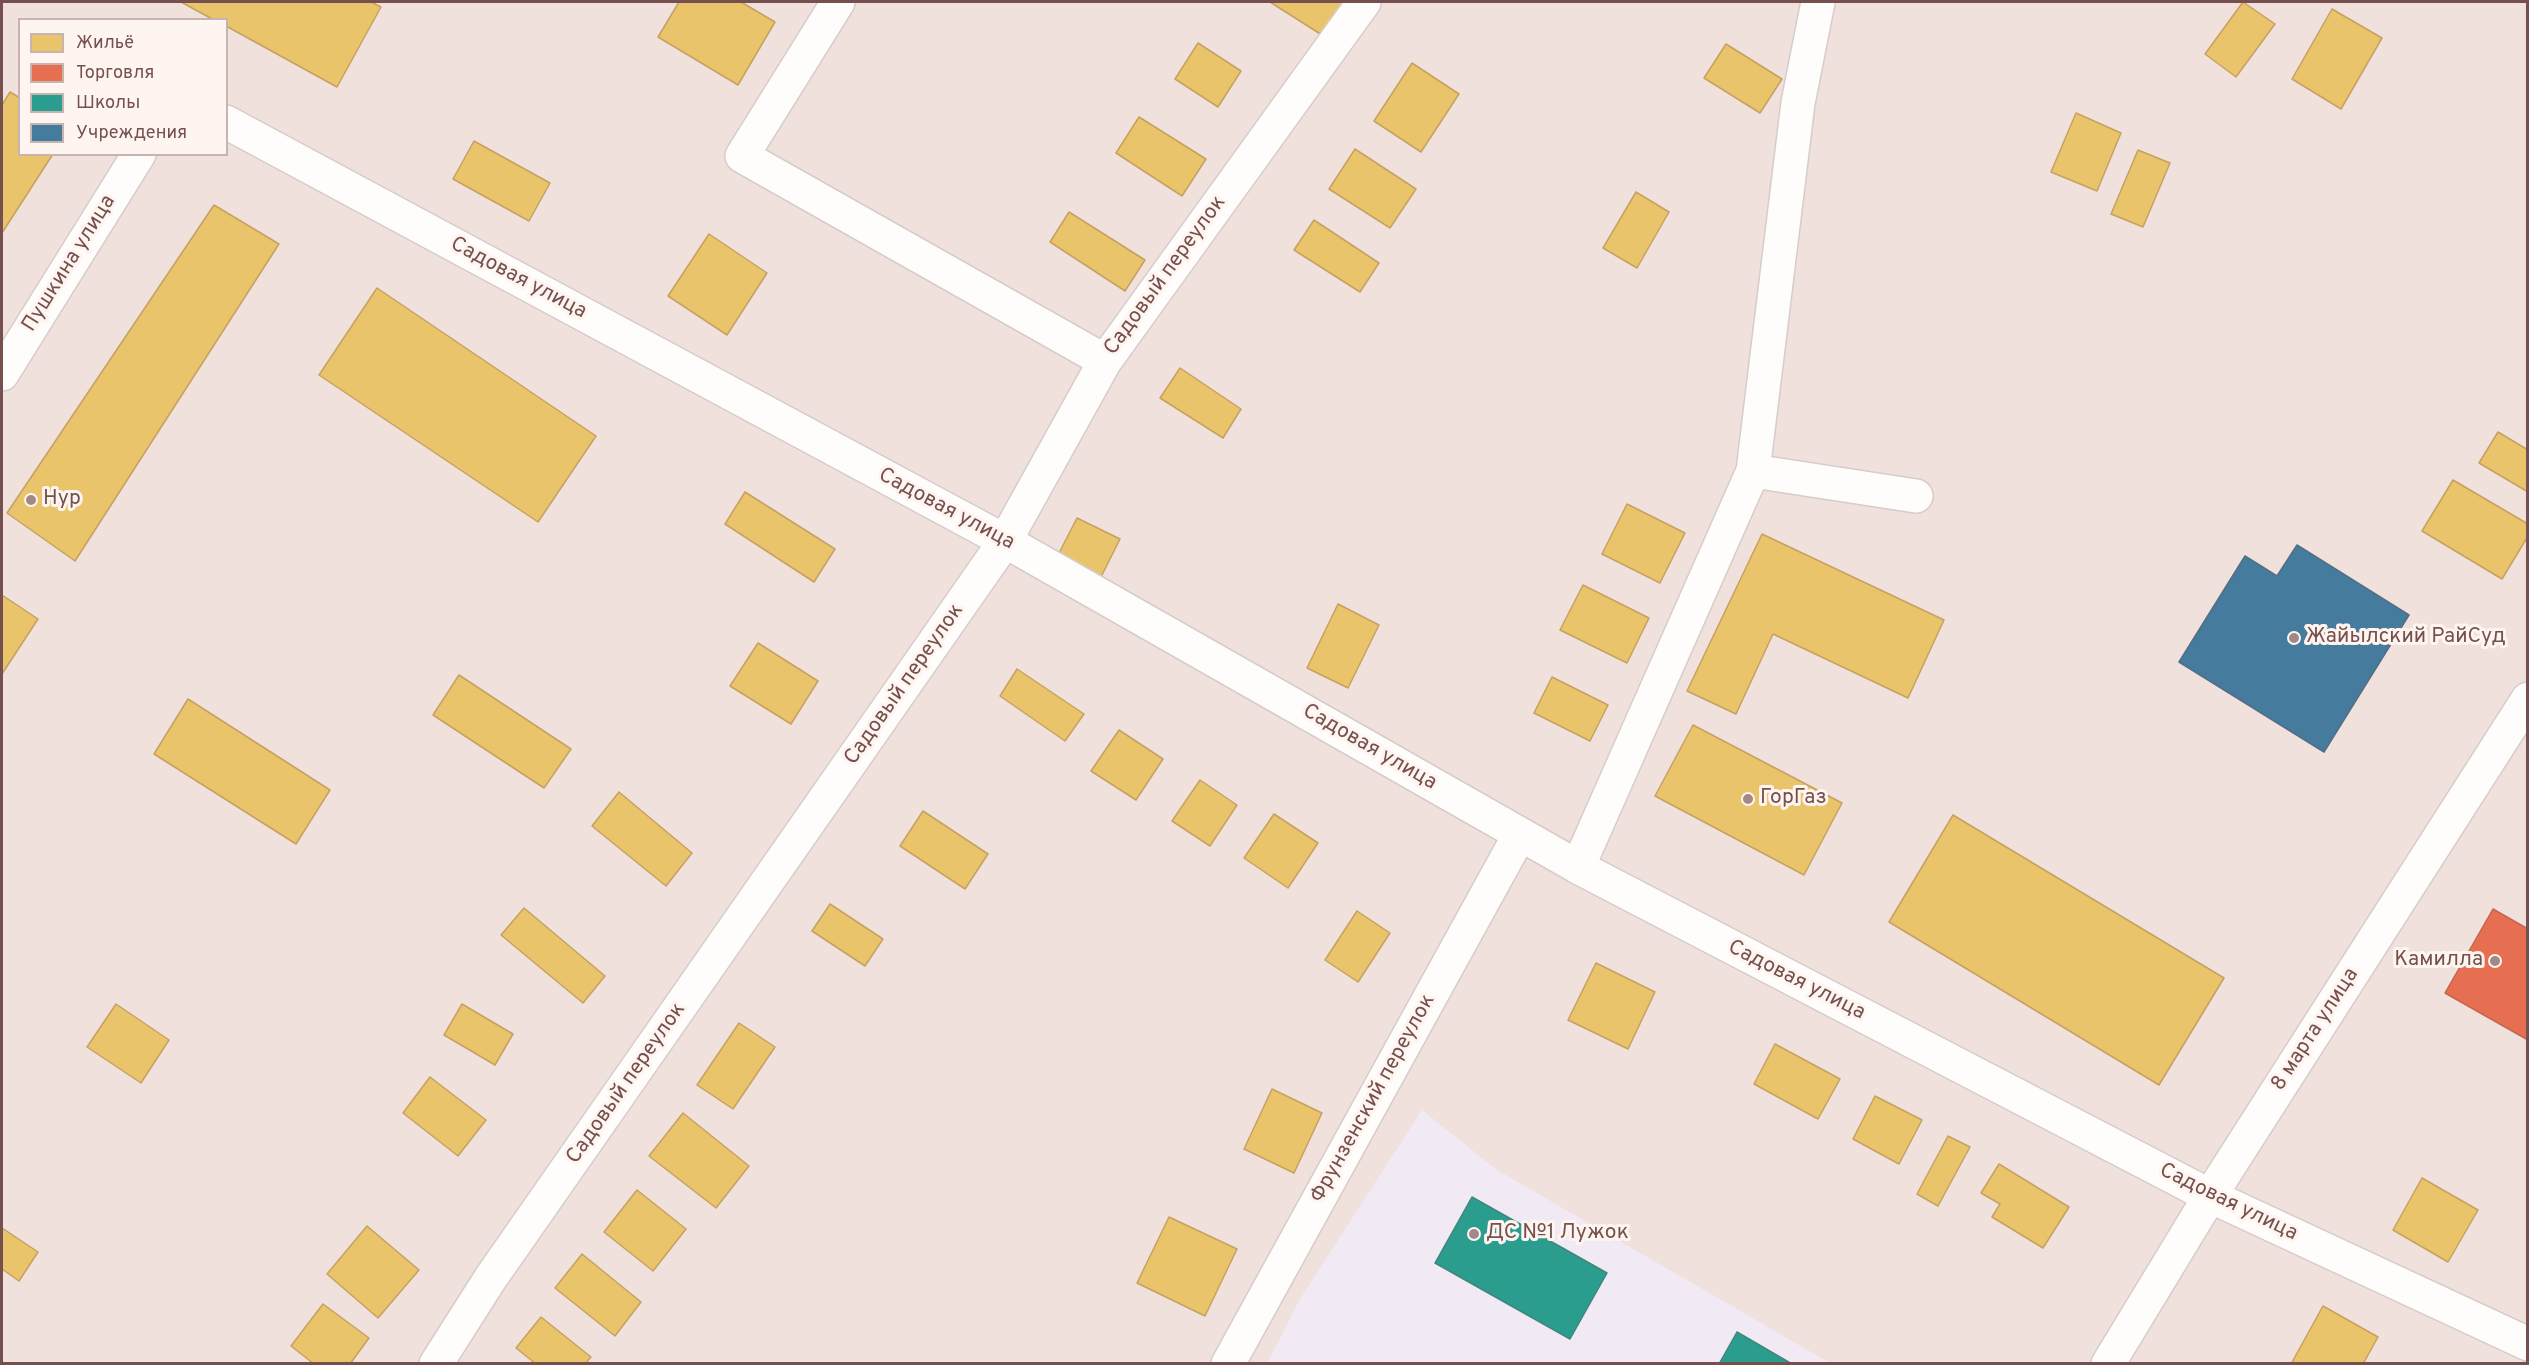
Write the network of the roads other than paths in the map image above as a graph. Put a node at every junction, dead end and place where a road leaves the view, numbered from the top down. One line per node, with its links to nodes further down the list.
1 (838, 2): 6 (street)
2 (1364, 2): 6 (street, Садовый переулок)
3 (1818, 2): 8 (street)
4 (228, 123): 10 (street, Садовая улица)
5 (138, 156): 7 (street, Пушкина улица)
6 (1105, 361): 10 (street, Садовый переулок)
7 (2, 374)
8 (1753, 471): 9 (street); 13 (street)
9 (1916, 496)
10 (1005, 541): 12 (street, Садовая улица); 16 (street, Садовый переулок)
11 (2528, 699): 14 (street, 8 марта улица)
12 (1520, 834): 13 (street, Садовая улица); 17 (street, Фрунзенский переулок)
13 (1578, 867): 14 (street, Садовая улица)
14 (2210, 1196): 15 (street, Садовая улица); 18 (street, 8 марта улица)
15 (2528, 1344)
16 (436, 1364)
17 (1227, 1364)
18 (2108, 1364)

